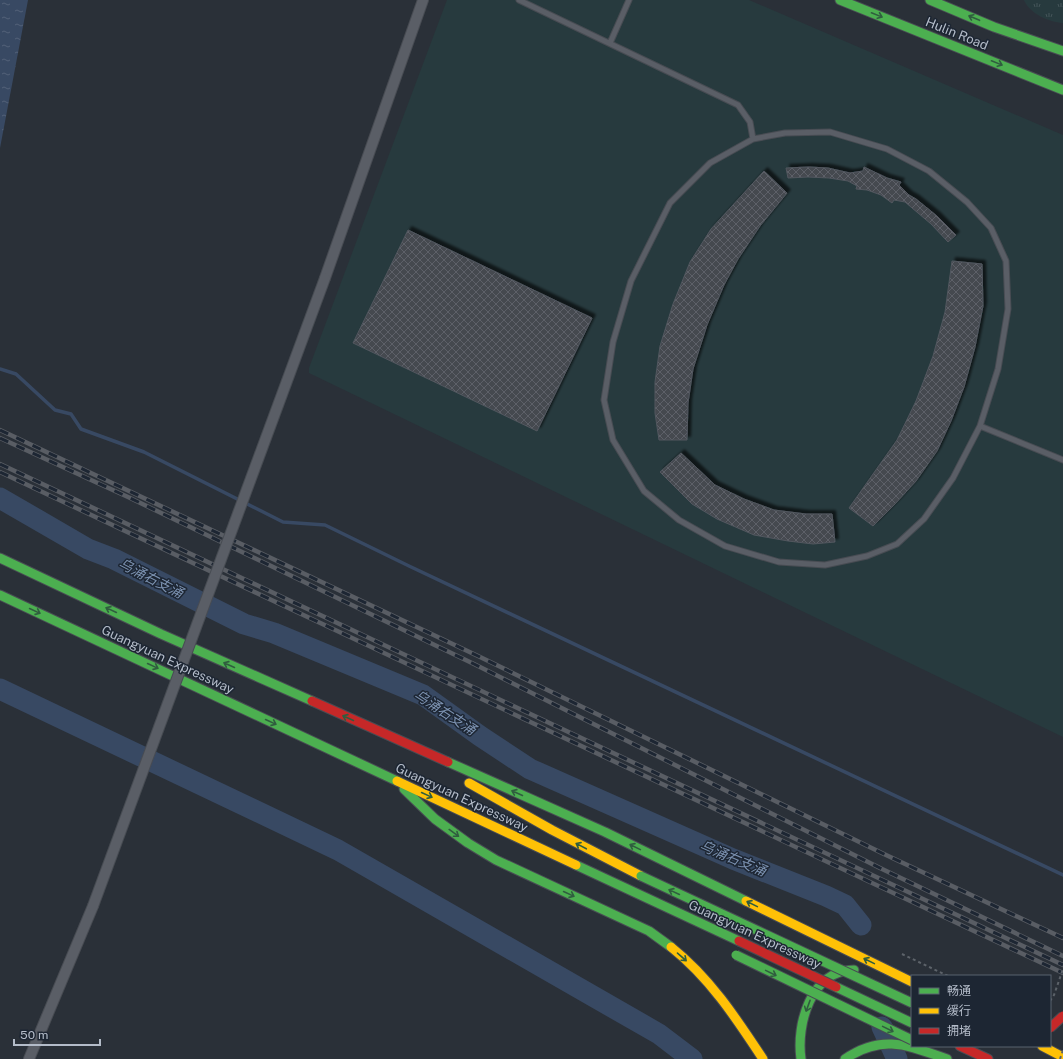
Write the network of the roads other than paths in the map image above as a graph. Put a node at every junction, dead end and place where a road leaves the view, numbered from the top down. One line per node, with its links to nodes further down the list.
1 (423, 0): 31 (street, bridge)
2 (519, 0): 6 (lane)
3 (629, 0): 6 (lane)
4 (840, 0): 8 (main road, Hulin Road, one-way to 8)
5 (930, 0): 7 (main road, Hulin Road, one-way to 5)
6 (610, 43): 9 (lane)
7 (1063, 51)
8 (1063, 90)
9 (753, 139): 10 (lane); 10 (lane)
10 (980, 426): 11 (lane)
11 (1063, 460)
12 (0, 558): 14 (main road, Guangyuan Expressway, one-way to 12)
13 (0, 595): 15 (main road, Guangyuan Expressway, one-way to 15)
14 (383, 734): 19 (main road, Guangyuan Expressway, one-way to 14); 20 (main road, one-way to 14, bridge)
15 (394, 780): 16 (main road, Guangyuan Expressway, one-way to 16); 32 (main road, one-way to 32)
16 (680, 913): 17 (main road); 22 (main road, Guangyuan Expressway, bridge)
17 (717, 941)
18 (733, 953): 24 (main road, one-way to 24, bridge)
19 (908, 980): 33 (main road, one-way to 33, bridge)
20 (911, 1003)
21 (1063, 1016): 23 (main road, bridge)
22 (911, 1023)
23 (1051, 1027)
24 (911, 1040)
25 (911, 1047): 34 (main road)
26 (912, 1047): 35 (main road)
27 (926, 1047): 36 (main road)
28 (962, 1047): 37 (main road)
29 (1044, 1047): 30 (main road)
30 (1063, 1056)
31 (29, 1059)
32 (763, 1059)
33 (801, 1059)
34 (845, 1059)
35 (947, 1059)
36 (951, 1059)
37 (988, 1059)

